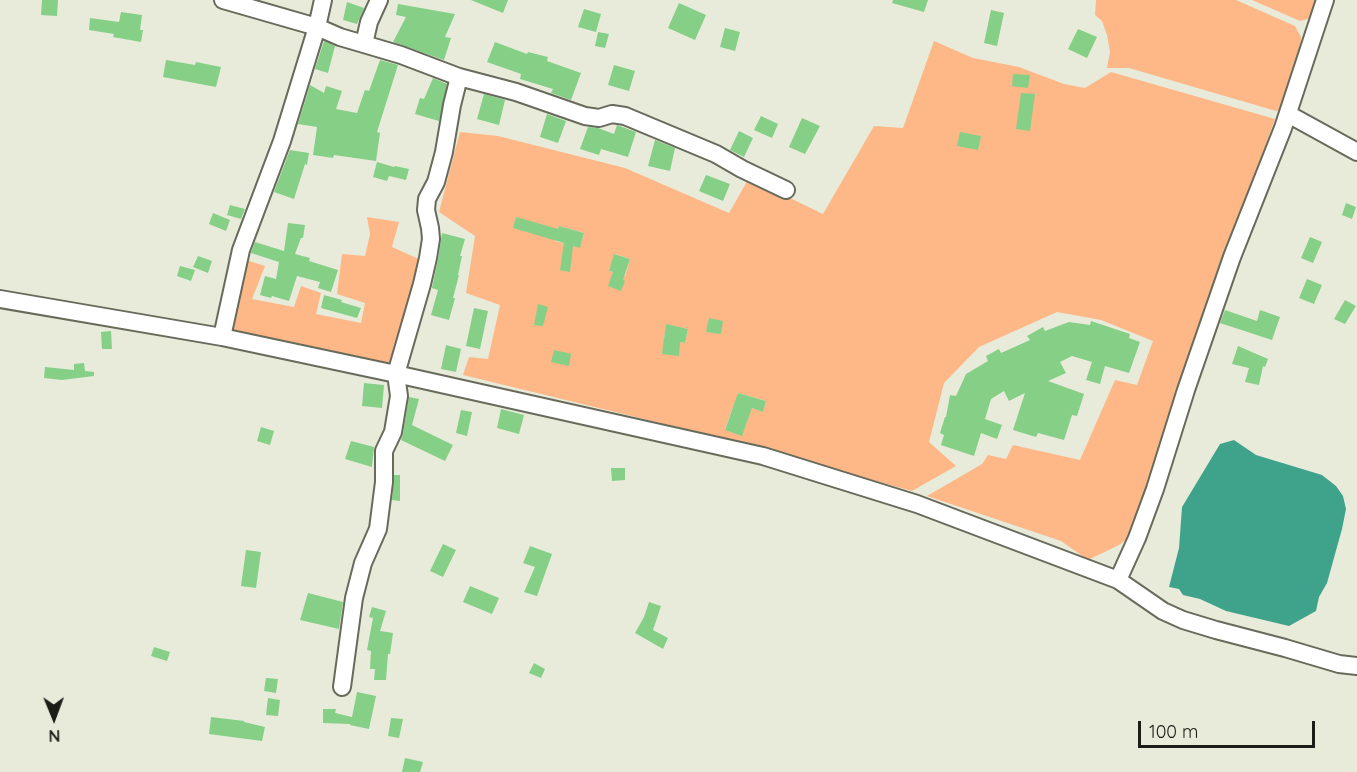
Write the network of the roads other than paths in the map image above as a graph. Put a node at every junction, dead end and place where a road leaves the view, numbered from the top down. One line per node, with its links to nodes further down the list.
1 (223, 0): 5 (street)
2 (323, 0): 6 (street)
3 (379, 0): 7 (street)
4 (1325, 0): 9 (street)
5 (272, 7): 6 (street)
6 (317, 27): 7 (street); 13 (street)
7 (364, 44): 8 (street)
8 (459, 77): 11 (street); 14 (street)
9 (1288, 114): 10 (street); 15 (street)
10 (1357, 152)
11 (786, 190)
12 (0, 299): 13 (street)
13 (222, 337): 14 (street)
14 (396, 374): 15 (street); 17 (street)
15 (1118, 580): 16 (street)
16 (1357, 666)
17 (342, 687)

